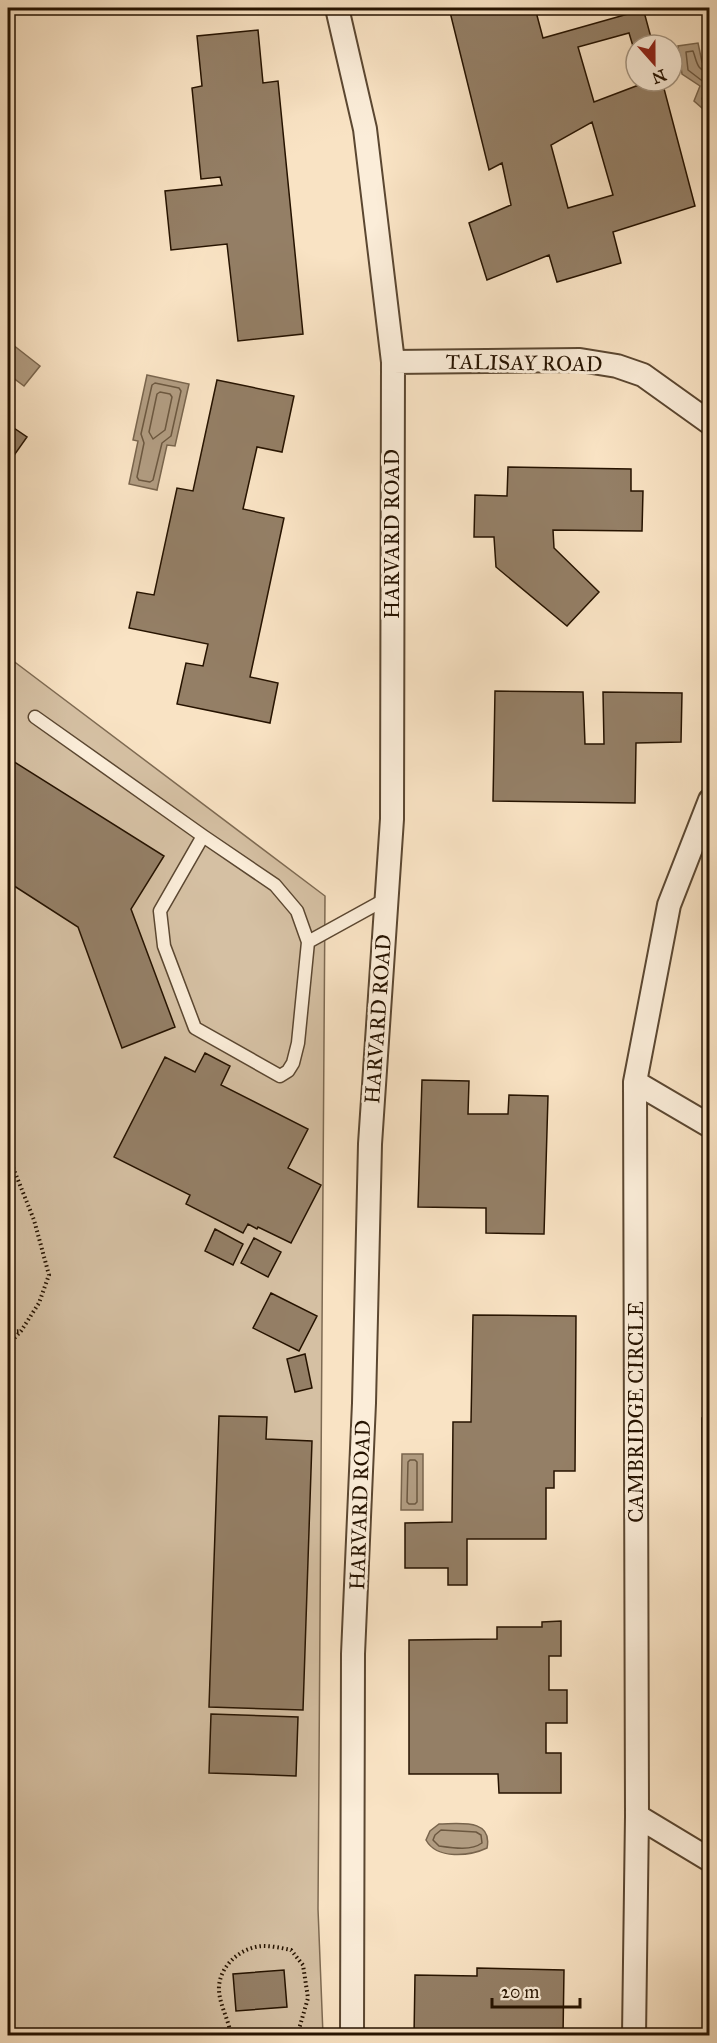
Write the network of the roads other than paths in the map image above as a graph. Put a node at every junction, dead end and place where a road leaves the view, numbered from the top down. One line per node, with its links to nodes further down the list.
1 (337, 8): 2 (street, HARVARD ROAD)
2 (393, 362): 3 (street, TALISAY ROAD); 7 (street, HARVARD ROAD)
3 (710, 423)
4 (35, 717): 6 (lane)
5 (710, 800): 9 (street, CAMBRIDGE CIRCLE)
6 (203, 836): 8 (lane); 8 (lane)
7 (386, 899): 8 (lane); 13 (street, HARVARD ROAD)
8 (308, 942)
9 (635, 1082): 10 (street); 11 (street, CAMBRIDGE CIRCLE)
10 (710, 1126)
11 (637, 1816): 12 (street); 14 (street, CAMBRIDGE CIRCLE)
12 (710, 1860)
13 (352, 2036)
14 (634, 2036)

